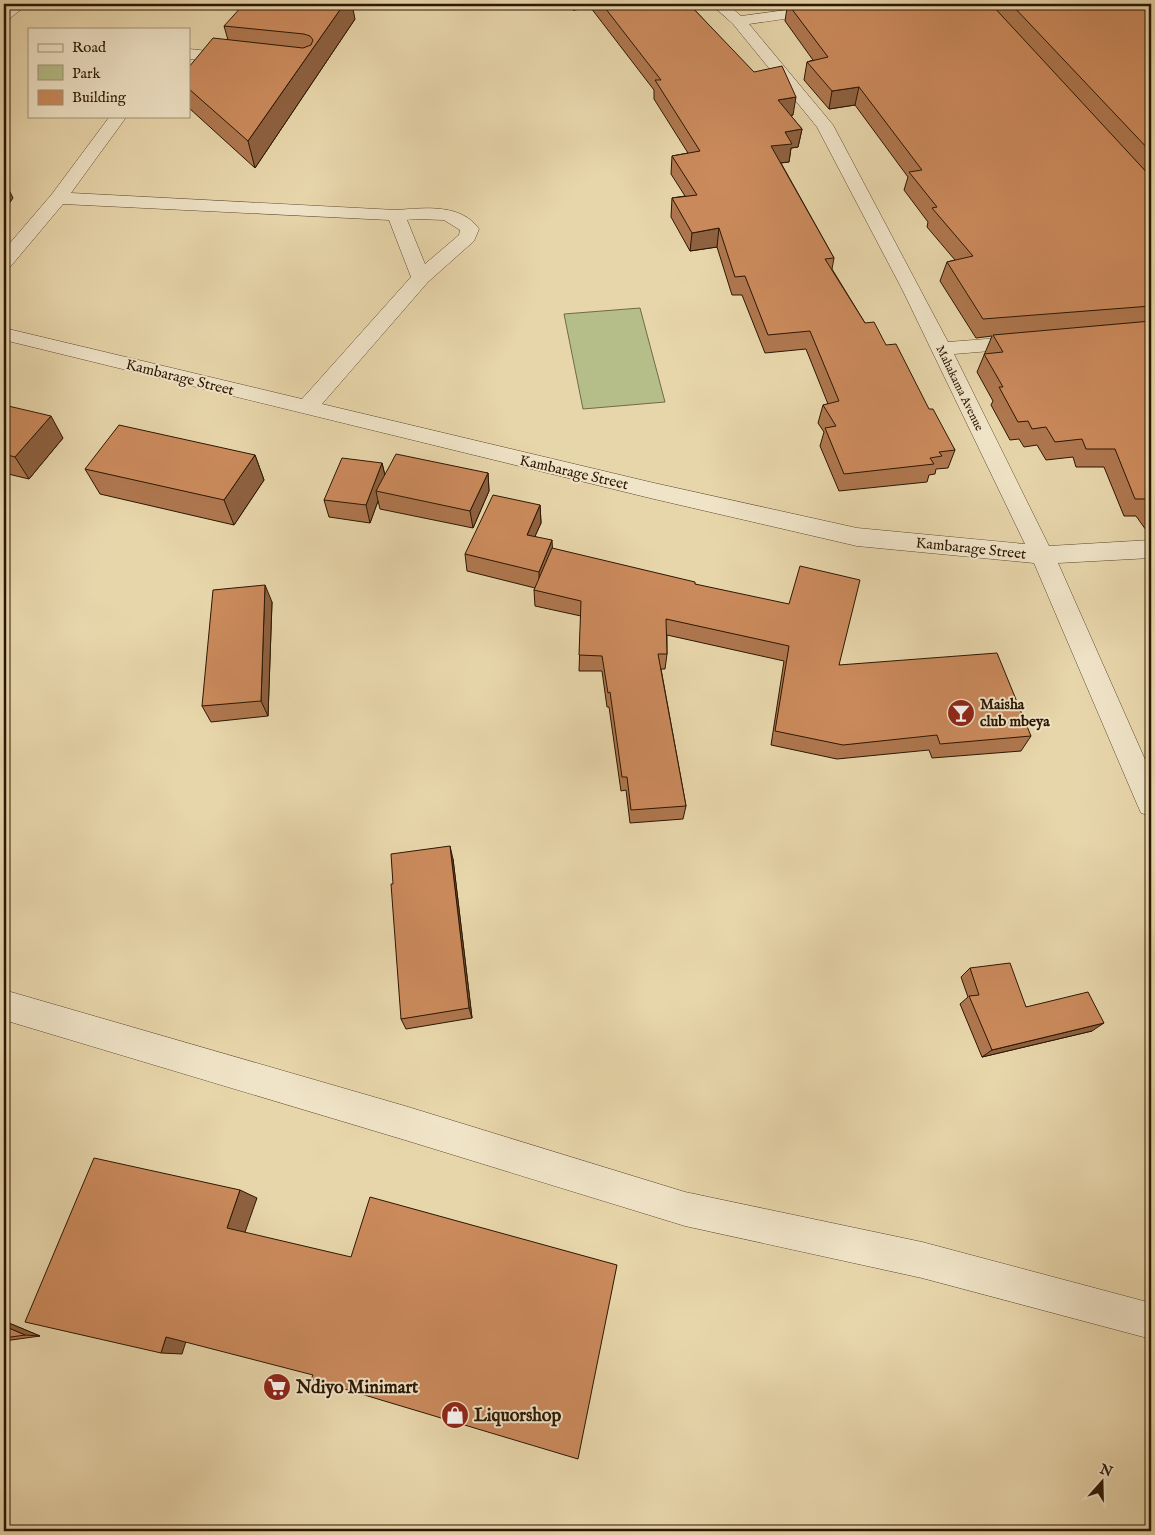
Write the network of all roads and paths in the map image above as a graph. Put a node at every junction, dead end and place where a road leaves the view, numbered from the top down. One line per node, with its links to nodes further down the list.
1 (21, 4): 4 (street)
2 (718, 4): 5 (street, Mahakama Avenue)
3 (860, 4): 5 (street)
4 (4, 16)
5 (738, 21): 15 (street, Mahakama Avenue)
6 (190, 54): 7 (street)
7 (255, 61)
8 (118, 118): 9 (street)
9 (58, 198): 10 (street); 11 (street)
10 (396, 215): 12 (street); 12 (street)
11 (4, 262)
12 (421, 278): 16 (street)
13 (4, 334): 16 (street, Kambarage Street)
14 (1046, 340): 15 (street)
15 (941, 349): 18 (street, Mahakama Avenue)
16 (306, 408): 18 (street, Kambarage Street)
17 (1151, 549): 18 (street, Kambarage Street)
18 (1042, 555): 19 (street, Mahakama Avenue)
19 (1151, 804)
20 (4, 1005): 21 (street)
21 (1151, 1321)

